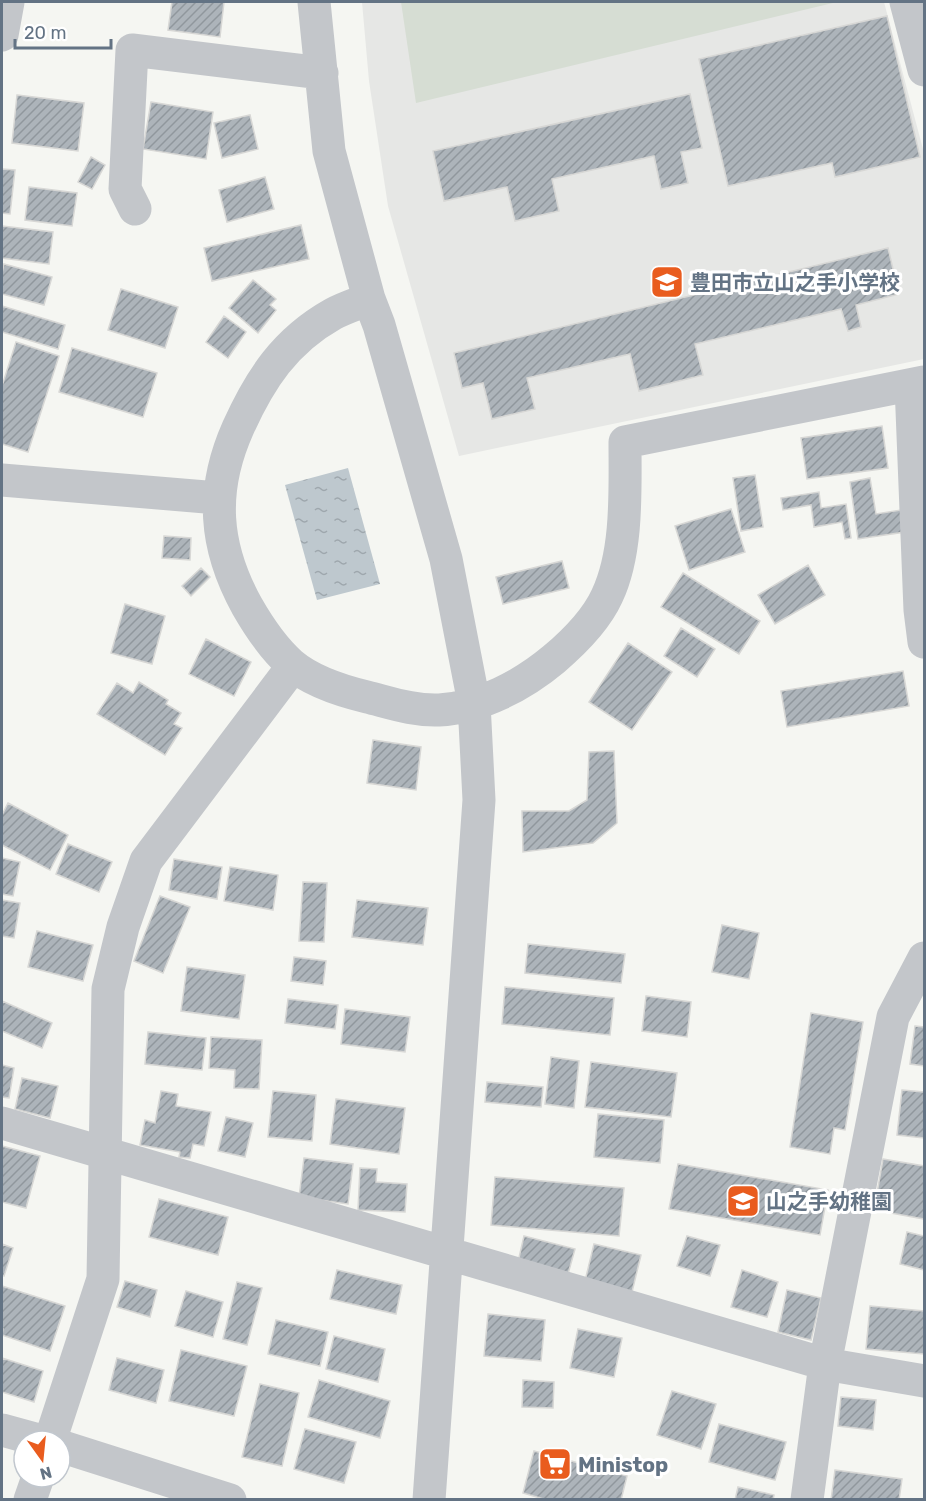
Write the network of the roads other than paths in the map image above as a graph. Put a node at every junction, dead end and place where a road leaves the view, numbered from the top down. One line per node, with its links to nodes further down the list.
1 (314, 2): 4 (street)
2 (906, 2): 3 (street)
3 (924, 70)
4 (322, 73): 5 (street); 6 (street)
5 (135, 209)
6 (369, 299): 9 (street); 12 (street)
7 (918, 383): 10 (street); 12 (street)
8 (2, 480): 9 (street)
9 (218, 498): 11 (street)
10 (924, 642)
11 (293, 666): 12 (street); 15 (street)
12 (474, 703): 16 (street)
13 (924, 958): 17 (street)
14 (2, 1123): 15 (street)
15 (106, 1154): 16 (street); 19 (street)
16 (446, 1254): 17 (street); 22 (street)
17 (825, 1364): 18 (street); 23 (street)
18 (924, 1381)
19 (54, 1429)
20 (72, 1450): 21 (street)
21 (230, 1500)
22 (429, 1500)
23 (807, 1500)

